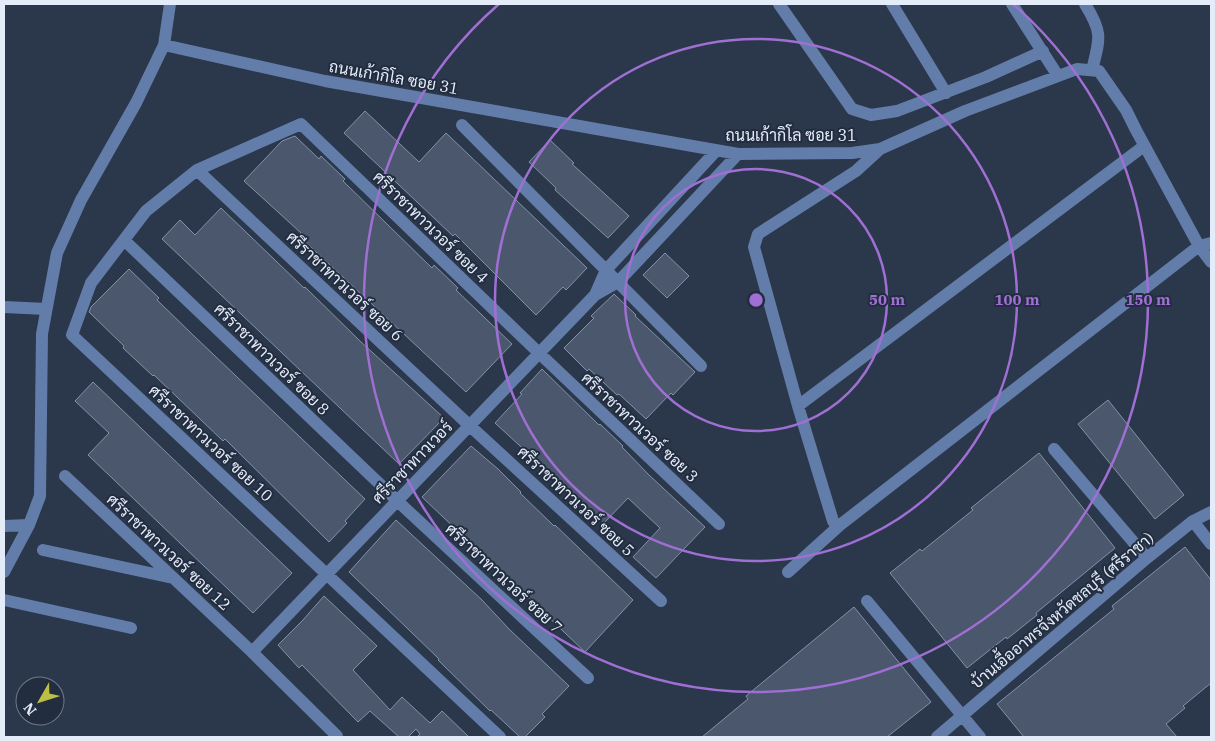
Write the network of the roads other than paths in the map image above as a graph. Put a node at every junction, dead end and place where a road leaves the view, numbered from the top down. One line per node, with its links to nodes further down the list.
1 (170, 4): 6 (street)
2 (779, 4): 10 (street)
3 (892, 4): 10 (street)
4 (1012, 4): 7 (street)
5 (1085, 4): 8 (street)
6 (164, 45): 14 (street, ถนนเก้ากิโล ซอย 31); 24 (street)
7 (1043, 51): 9 (street); 10 (street)
8 (1092, 70): 9 (street, ถนนเก้ากิโล ซอย 31); 12 (street)
9 (1058, 76): 13 (street, ถนนเก้ากิโล ซอย 31)
10 (946, 93)
11 (462, 125): 20 (street)
12 (1144, 146): 18 (street); 27 (street)
13 (880, 149): 15 (street, ถนนเก้ากิโล ซอย 31); 27 (street)
14 (716, 151): 15 (street, ถนนเก้ากิโล ซอย 31); 20 (street, ศรีราชาทาวเวอร์)
15 (738, 154): 21 (street, ศรีราชาทาวเวอร์)
16 (197, 170): 17 (street); 25 (street, ศรีราชาทาวเวอร์ ซอย 4); 28 (street, ศรีราชาทาวเวอร์ ซอย 6)
17 (124, 240): 31 (street, ศรีราชาทาวเวอร์ ซอย 8); 43 (street, ศรีราชาทาวเวอร์ ซอย 10)
18 (1205, 245): 19 (street); 37 (street)
19 (1211, 262)
20 (606, 270): 21 (street); 22 (street, ศรีราชาทาวเวอร์)
21 (618, 282): 22 (street, ศรีราชาทาวเวอร์); 26 (street)
22 (595, 295): 25 (street, ศรีราชาทาวเวอร์)
23 (4, 307): 24 (street)
24 (46, 308): 35 (street)
25 (539, 353): 28 (street, ศรีราชาทาวเวอร์); 34 (street, ศรีราชาทาวเวอร์ ซอย 3)
26 (701, 366)
27 (798, 406): 37 (street)
28 (470, 426): 31 (street, ศรีราชาทาวเวอร์); 46 (street, ศรีราชาทาวเวอร์ ซอย 5)
29 (1054, 448): 40 (street)
30 (65, 476): 44 (street, ศรีราชาทาวเวอร์ ซอย 12)
31 (397, 501): 43 (street, ศรีราชาทาวเวอร์); 50 (street, ศรีราชาทาวเวอร์ ซอย 7)
32 (1211, 512): 33 (street, บ้านเอื้ออาทรจังหวัดชลบุรี (ศรีราชา))
33 (1193, 521): 38 (street); 40 (street, บ้านเอื้ออาทรจังหวัดชลบุรี (ศรีราชา))
34 (719, 524)
35 (30, 525): 36 (street); 41 (street)
36 (4, 526)
37 (840, 526): 42 (street)
38 (1211, 544)
39 (43, 550): 44 (street)
40 (1147, 558): 51 (street, บ้านเอื้ออาทรจังหวัดชลบุรี (ศรีราชา))
41 (4, 572)
42 (788, 572)
43 (327, 574): 49 (street, ศรีราชาทาวเวอร์); 53 (street, ศรีราชาทาวเวอร์ ซอย 10)
44 (174, 578): 49 (street, ศรีราชาทาวเวอร์ ซอย 12)
45 (4, 600): 48 (street)
46 (661, 601)
47 (867, 601): 51 (street)
48 (131, 628)
49 (252, 652): 52 (street, ศรีราชาทาวเวอร์ ซอย 12)
50 (588, 678)
51 (962, 716): 54 (street, บ้านเอื้ออาทรจังหวัดชลบุรี (ศรีราชา)); 55 (street)
52 (337, 736)
53 (500, 737)
54 (937, 737)
55 (980, 737)

